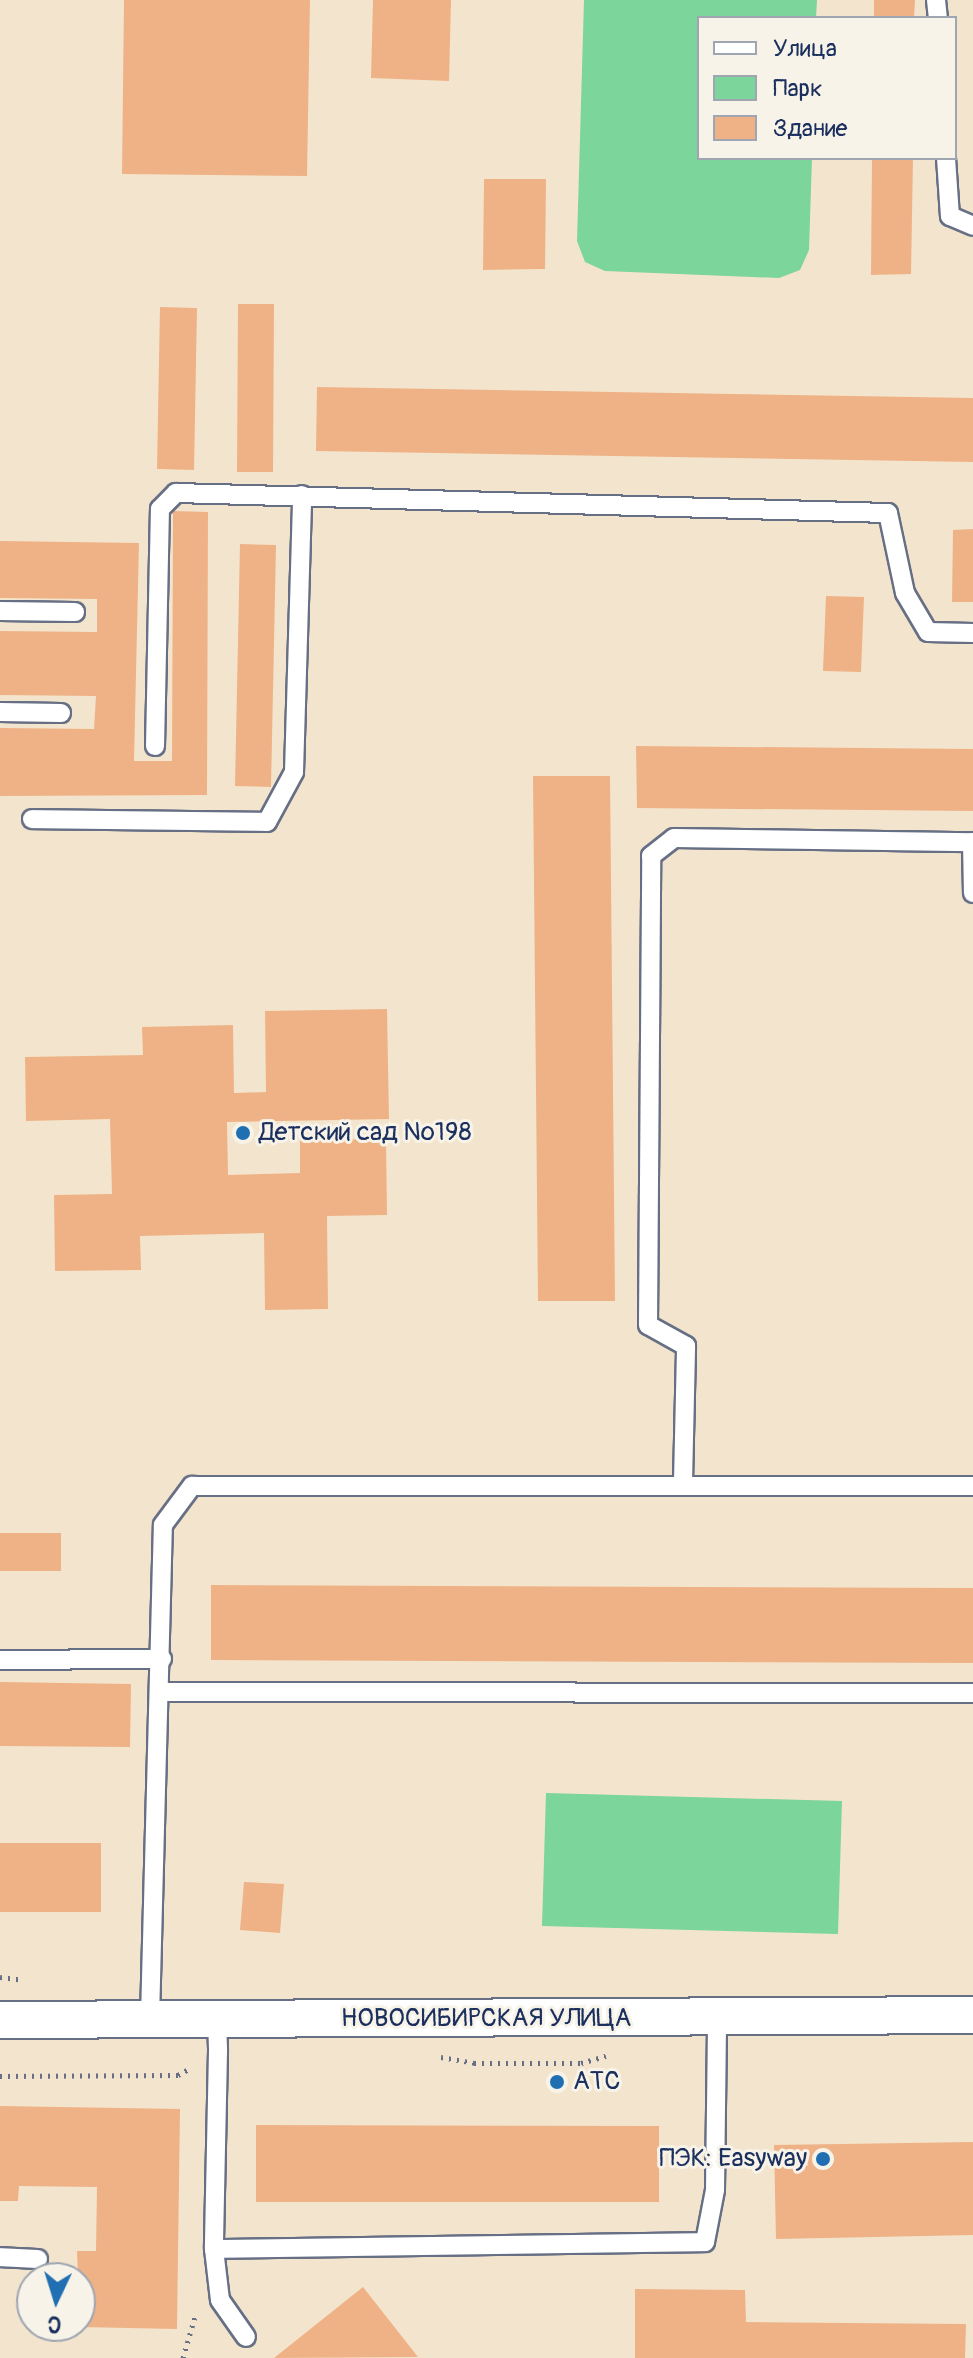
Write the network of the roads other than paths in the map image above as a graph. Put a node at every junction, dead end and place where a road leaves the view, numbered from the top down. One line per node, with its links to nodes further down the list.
1 (946, 160): 2 (lane)
2 (973, 226)
3 (302, 495): 6 (lane); 9 (lane); 10 (lane)
4 (0, 611): 5 (lane)
5 (75, 612)
6 (973, 633)
7 (0, 712): 8 (lane)
8 (61, 713)
9 (155, 746)
10 (32, 819)
11 (973, 842): 12 (lane); 13 (lane)
12 (973, 893)
13 (683, 1482): 14 (lane); 15 (lane)
14 (973, 1486)
15 (162, 1659): 16 (lane); 17 (lane)
16 (0, 1660)
17 (162, 1692): 18 (lane); 20 (lane)
18 (973, 1693)
19 (973, 2015): 21 (street, НОВОСИБИРСКАЯ УЛИЦА)
20 (150, 2018): 22 (street); 23 (lane)
21 (717, 2019): 23 (street, НОВОСИБИРСКАЯ УЛИЦА); 24 (lane)
22 (0, 2020)
23 (217, 2020): 24 (lane)
24 (214, 2249): 27 (lane)
25 (0, 2257): 26 (lane)
26 (38, 2259)
27 (246, 2337)

